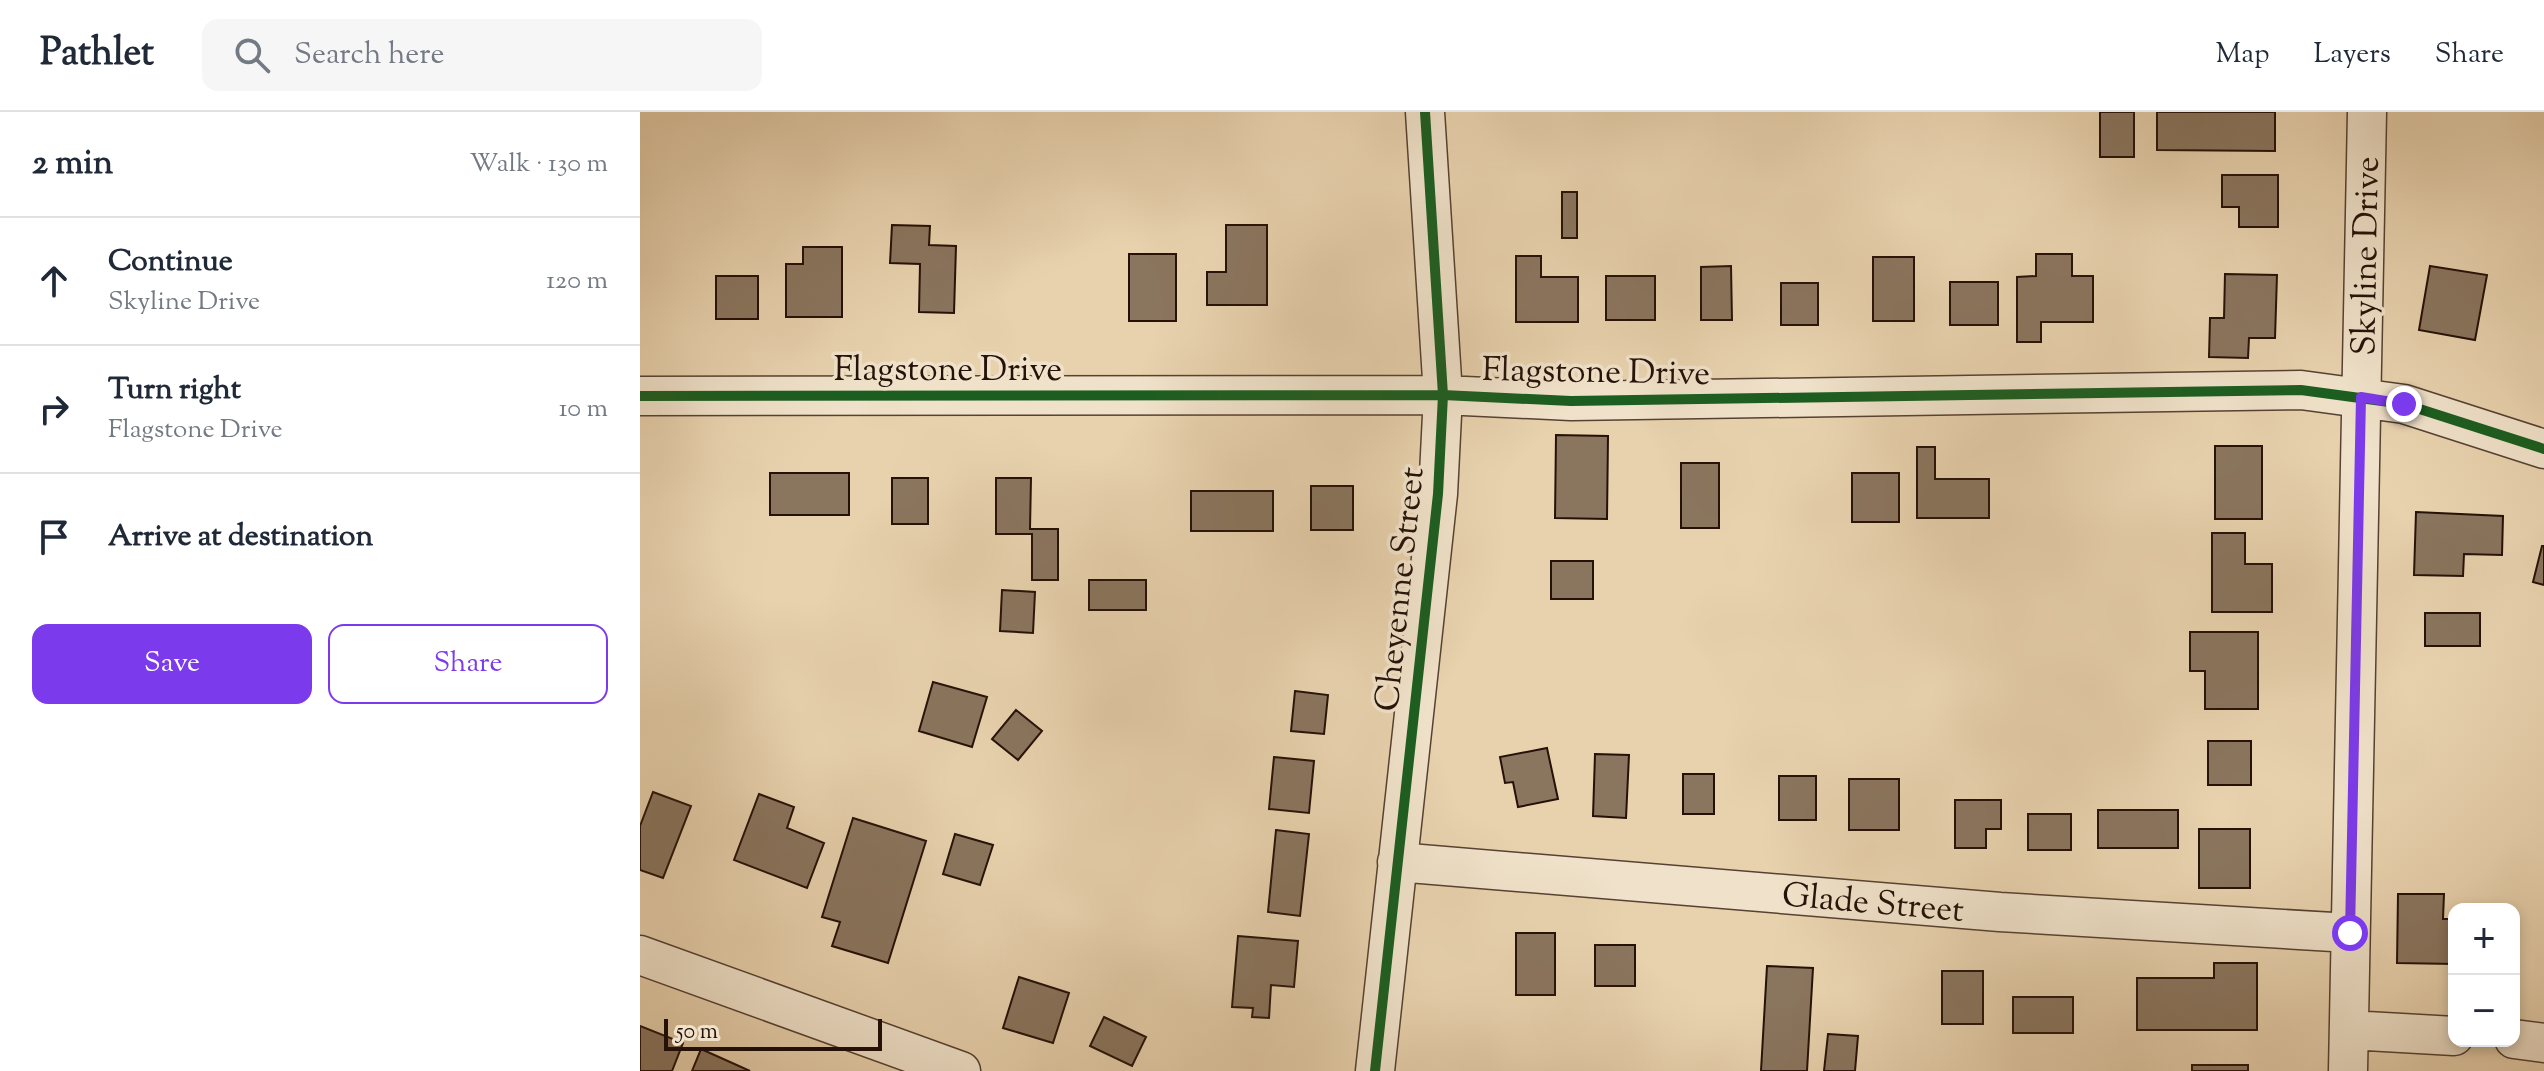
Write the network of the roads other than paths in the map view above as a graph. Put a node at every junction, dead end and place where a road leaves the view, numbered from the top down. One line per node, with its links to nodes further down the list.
1 (1425, 112): 3 (street, Cheyenne Street)
2 (2367, 112): 5 (street, Skyline Drive)
3 (1443, 395): 4 (street, Flagstone Drive); 5 (street, Flagstone Drive); 7 (street, Cheyenne Street)
4 (640, 396)
5 (2361, 397): 6 (street, Flagstone Drive); 8 (street, Skyline Drive)
6 (2544, 449)
7 (1397, 862): 8 (street, Glade Street); 15 (street, Cheyenne Street)
8 (2350, 933): 10 (street, Skyline Drive)
9 (640, 955): 14 (street)
10 (2349, 1030): 11 (street); 16 (street, Skyline Drive)
11 (2448, 1036)
12 (2520, 1040): 13 (street)
13 (2544, 1043)
14 (961, 1071)
15 (1375, 1071)
16 (2348, 1071)

